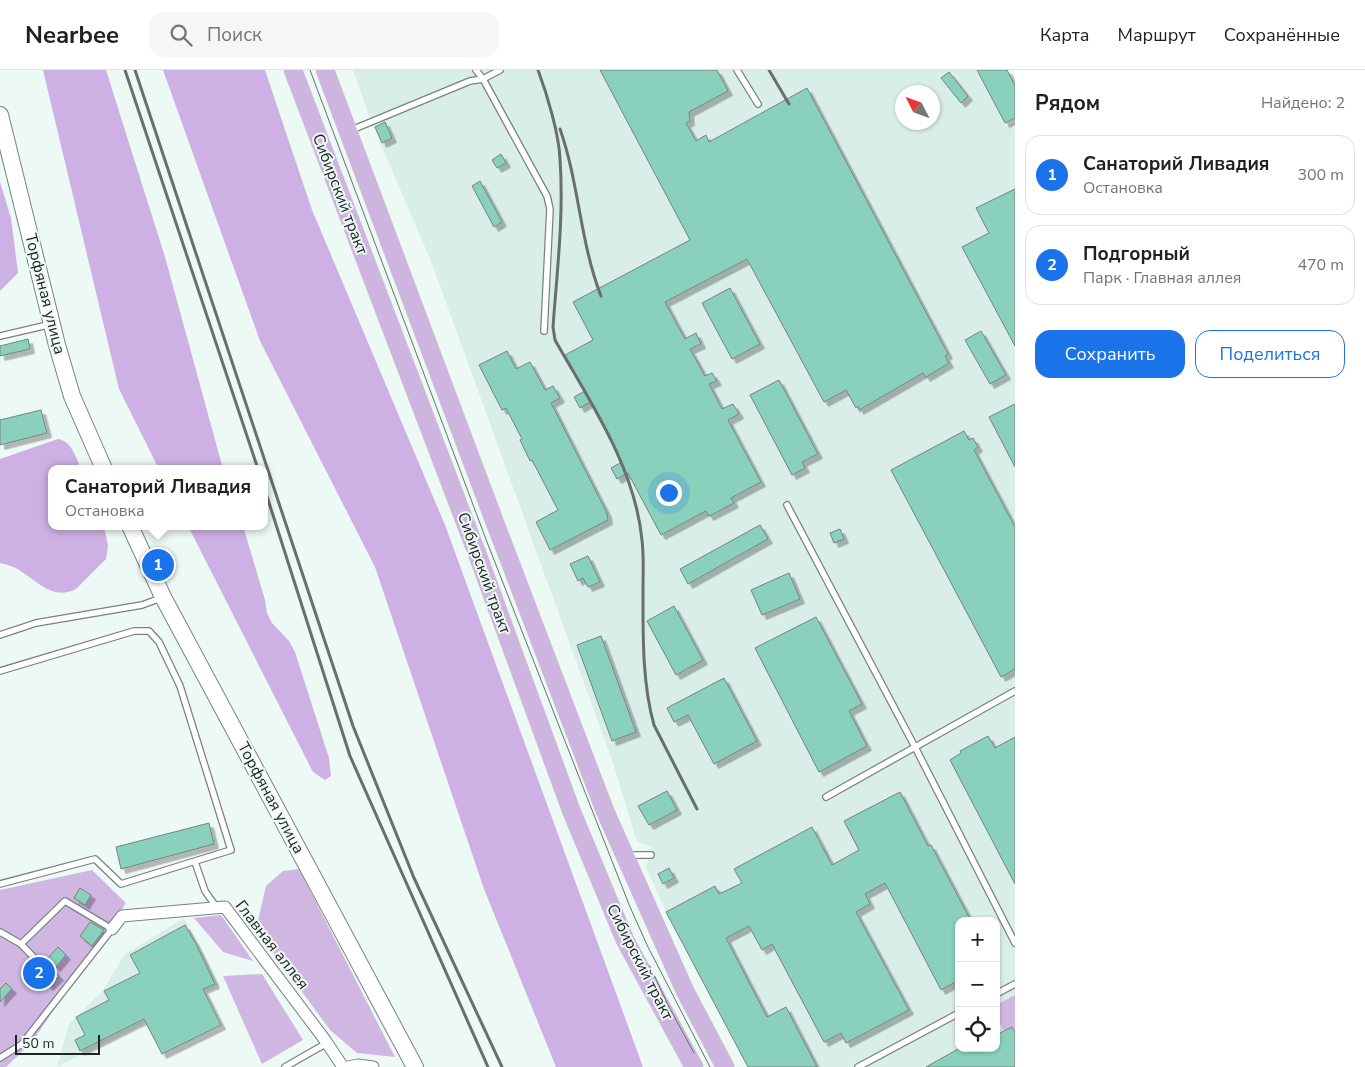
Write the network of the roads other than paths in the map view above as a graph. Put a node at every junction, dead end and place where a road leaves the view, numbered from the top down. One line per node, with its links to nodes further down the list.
1 (293, 70): 37 (main road, Сибирский тракт)
2 (325, 70): 9 (main road, Сибирский тракт)
3 (476, 70): 6 (lane)
4 (500, 70): 6 (lane)
5 (737, 70): 7 (lane)
6 (483, 78): 9 (lane); 11 (lane)
7 (758, 104)
8 (0, 115): 10 (street, Торфяная улица)
9 (348, 131): 23 (main road, Сибирский тракт)
10 (52, 324): 12 (lane); 13 (street, Торфяная улица)
11 (544, 331)
12 (0, 336)
13 (102, 465)
14 (787, 504): 20 (lane)
15 (132, 530): 16 (street, Торфяная улица)
16 (163, 597): 17 (lane); 42 (street, Торфяная улица)
17 (0, 635)
18 (0, 672): 24 (lane)
19 (1015, 691): 20 (lane)
20 (915, 746): 21 (lane); 29 (lane)
21 (826, 797)
22 (651, 855): 23 (lane)
23 (625, 856): 43 (main road, Сибирский тракт)
24 (195, 862): 25 (lane); 26 (lane)
25 (0, 884)
26 (217, 908): 27 (street, Главная аллея); 35 (street, Главная аллея)
27 (112, 929): 30 (lane); 36 (lane, Главная аллея)
28 (0, 932): 30 (lane)
29 (1015, 943)
30 (22, 944): 31 (lane)
31 (38, 962)
32 (1015, 984): 33 (lane)
33 (1000, 992)
34 (955, 1016): 44 (lane)
35 (327, 1043): 38 (lane); 39 (street, Главная аллея)
36 (0, 1058)
37 (692, 1066)
38 (285, 1067)
39 (343, 1067)
40 (348, 1067): 41 (street)
41 (373, 1067)
42 (415, 1067)
43 (725, 1067)
44 (858, 1067)

